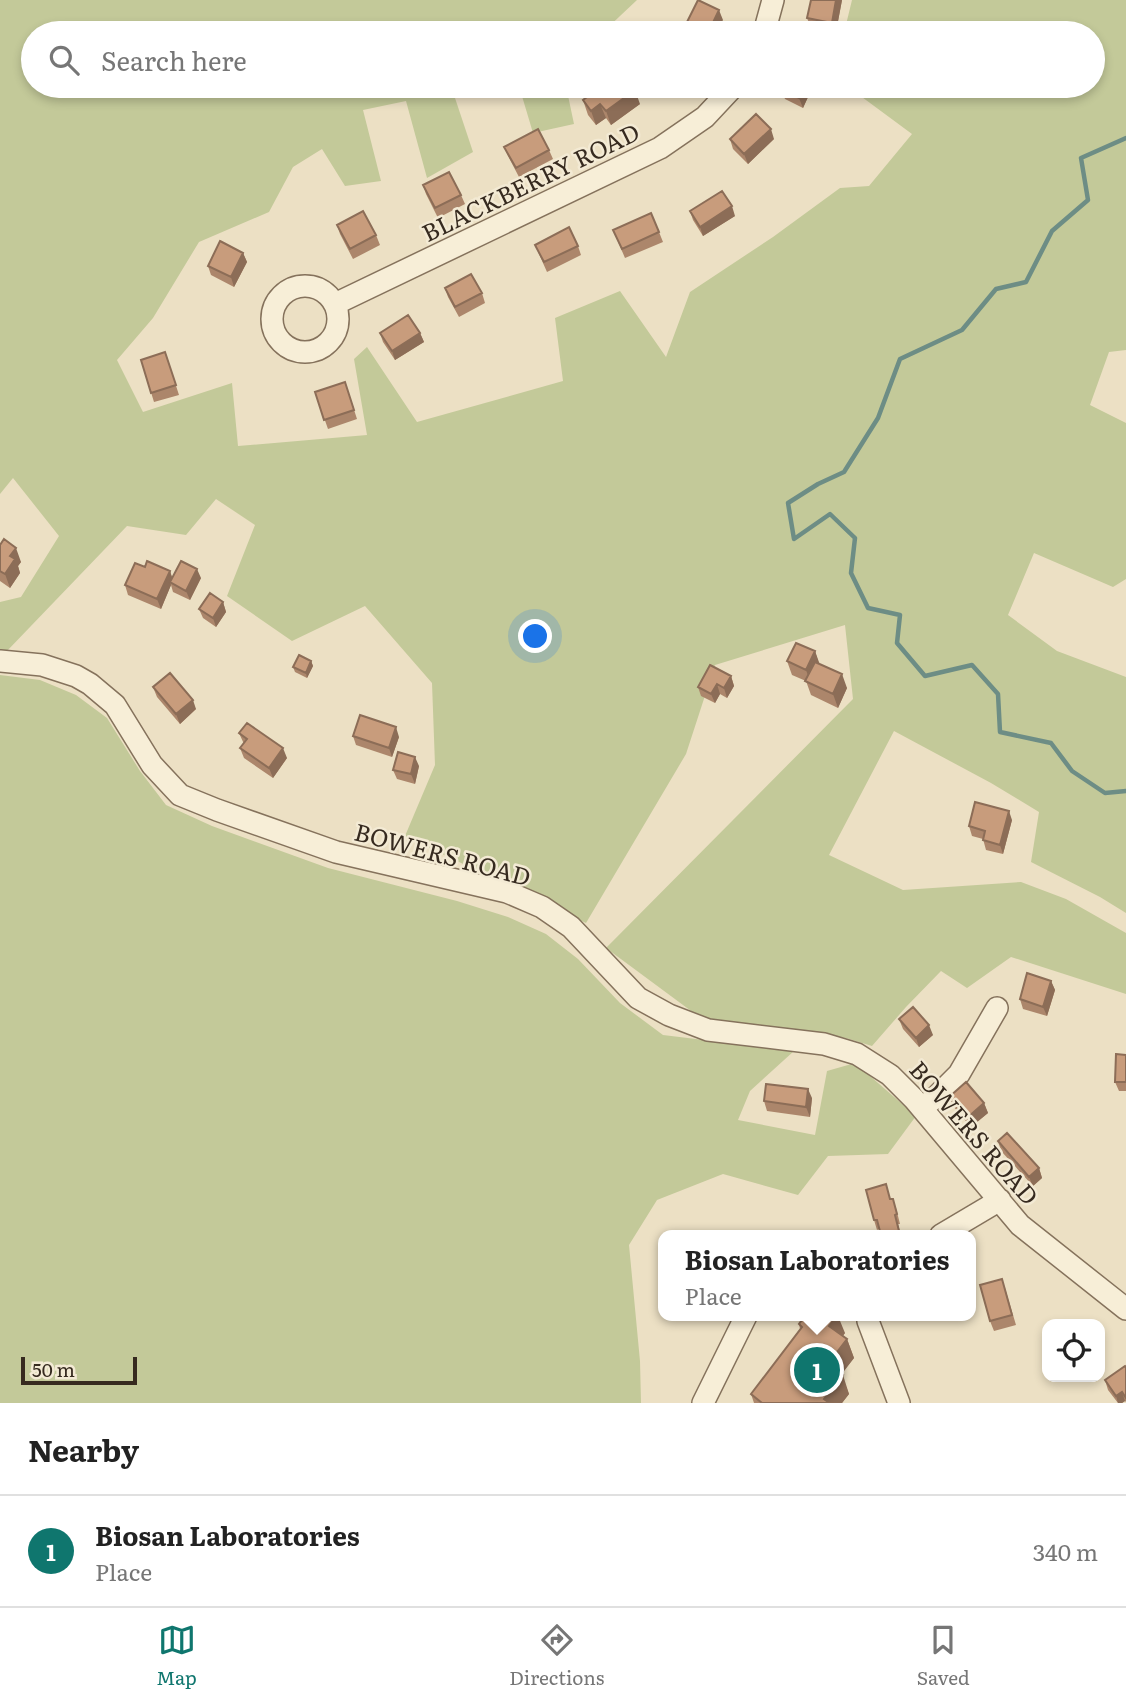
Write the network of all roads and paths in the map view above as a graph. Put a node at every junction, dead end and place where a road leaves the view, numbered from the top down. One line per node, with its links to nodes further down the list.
1 (773, 0): 2 (street)
2 (767, 21)
3 (723, 98): 4 (street, BLACKBERRY ROAD)
4 (335, 304)
5 (0, 661): 7 (street, BOWERS ROAD)
6 (997, 1009): 7 (street)
7 (922, 1108): 8 (street, BOWERS ROAD)
8 (1000, 1200): 9 (street); 10 (street, BOWERS ROAD)
9 (949, 1230)
10 (1126, 1310)
11 (744, 1321): 13 (street)
12 (868, 1321): 14 (street)
13 (703, 1403)
14 (899, 1403)

